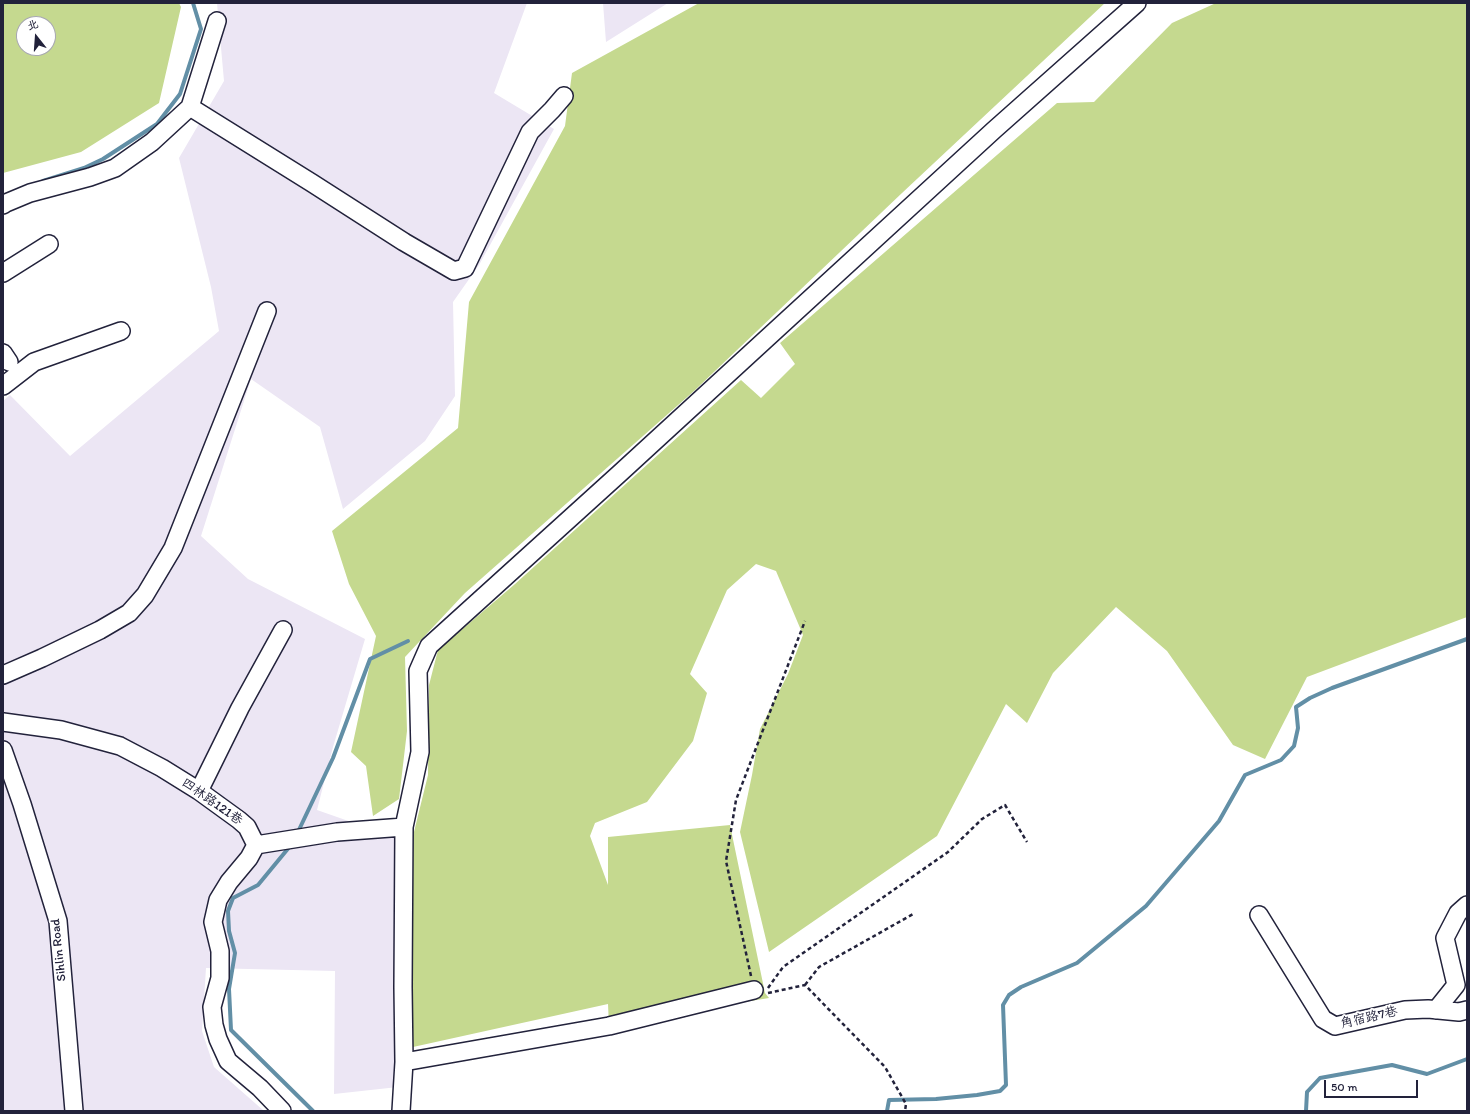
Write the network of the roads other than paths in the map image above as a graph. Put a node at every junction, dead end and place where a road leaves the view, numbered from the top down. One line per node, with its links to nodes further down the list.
1 (1138, 3): 16 (street)
2 (217, 21): 4 (street)
3 (564, 96): 4 (street)
4 (190, 107): 5 (street)
5 (3, 205)
6 (49, 244): 7 (street)
7 (3, 273)
8 (266, 311): 12 (street)
9 (121, 331): 10 (street)
10 (3, 386)
11 (283, 630): 15 (street)
12 (3, 675)
13 (3, 722): 15 (street, 四林路121巷)
14 (3, 750): 24 (street, Sihlin Road)
15 (199, 791): 17 (street, 四林路121巷)
16 (404, 827): 17 (street); 23 (street)
17 (256, 845): 25 (street)
18 (1467, 905): 21 (street)
19 (1259, 915): 21 (street, 角宿路7巷)
20 (754, 990): 23 (street)
21 (1436, 1010): 22 (street, 角宿路7巷)
22 (1467, 1010)
23 (404, 1062): 26 (street)
24 (74, 1111)
25 (282, 1111)
26 (401, 1111)

